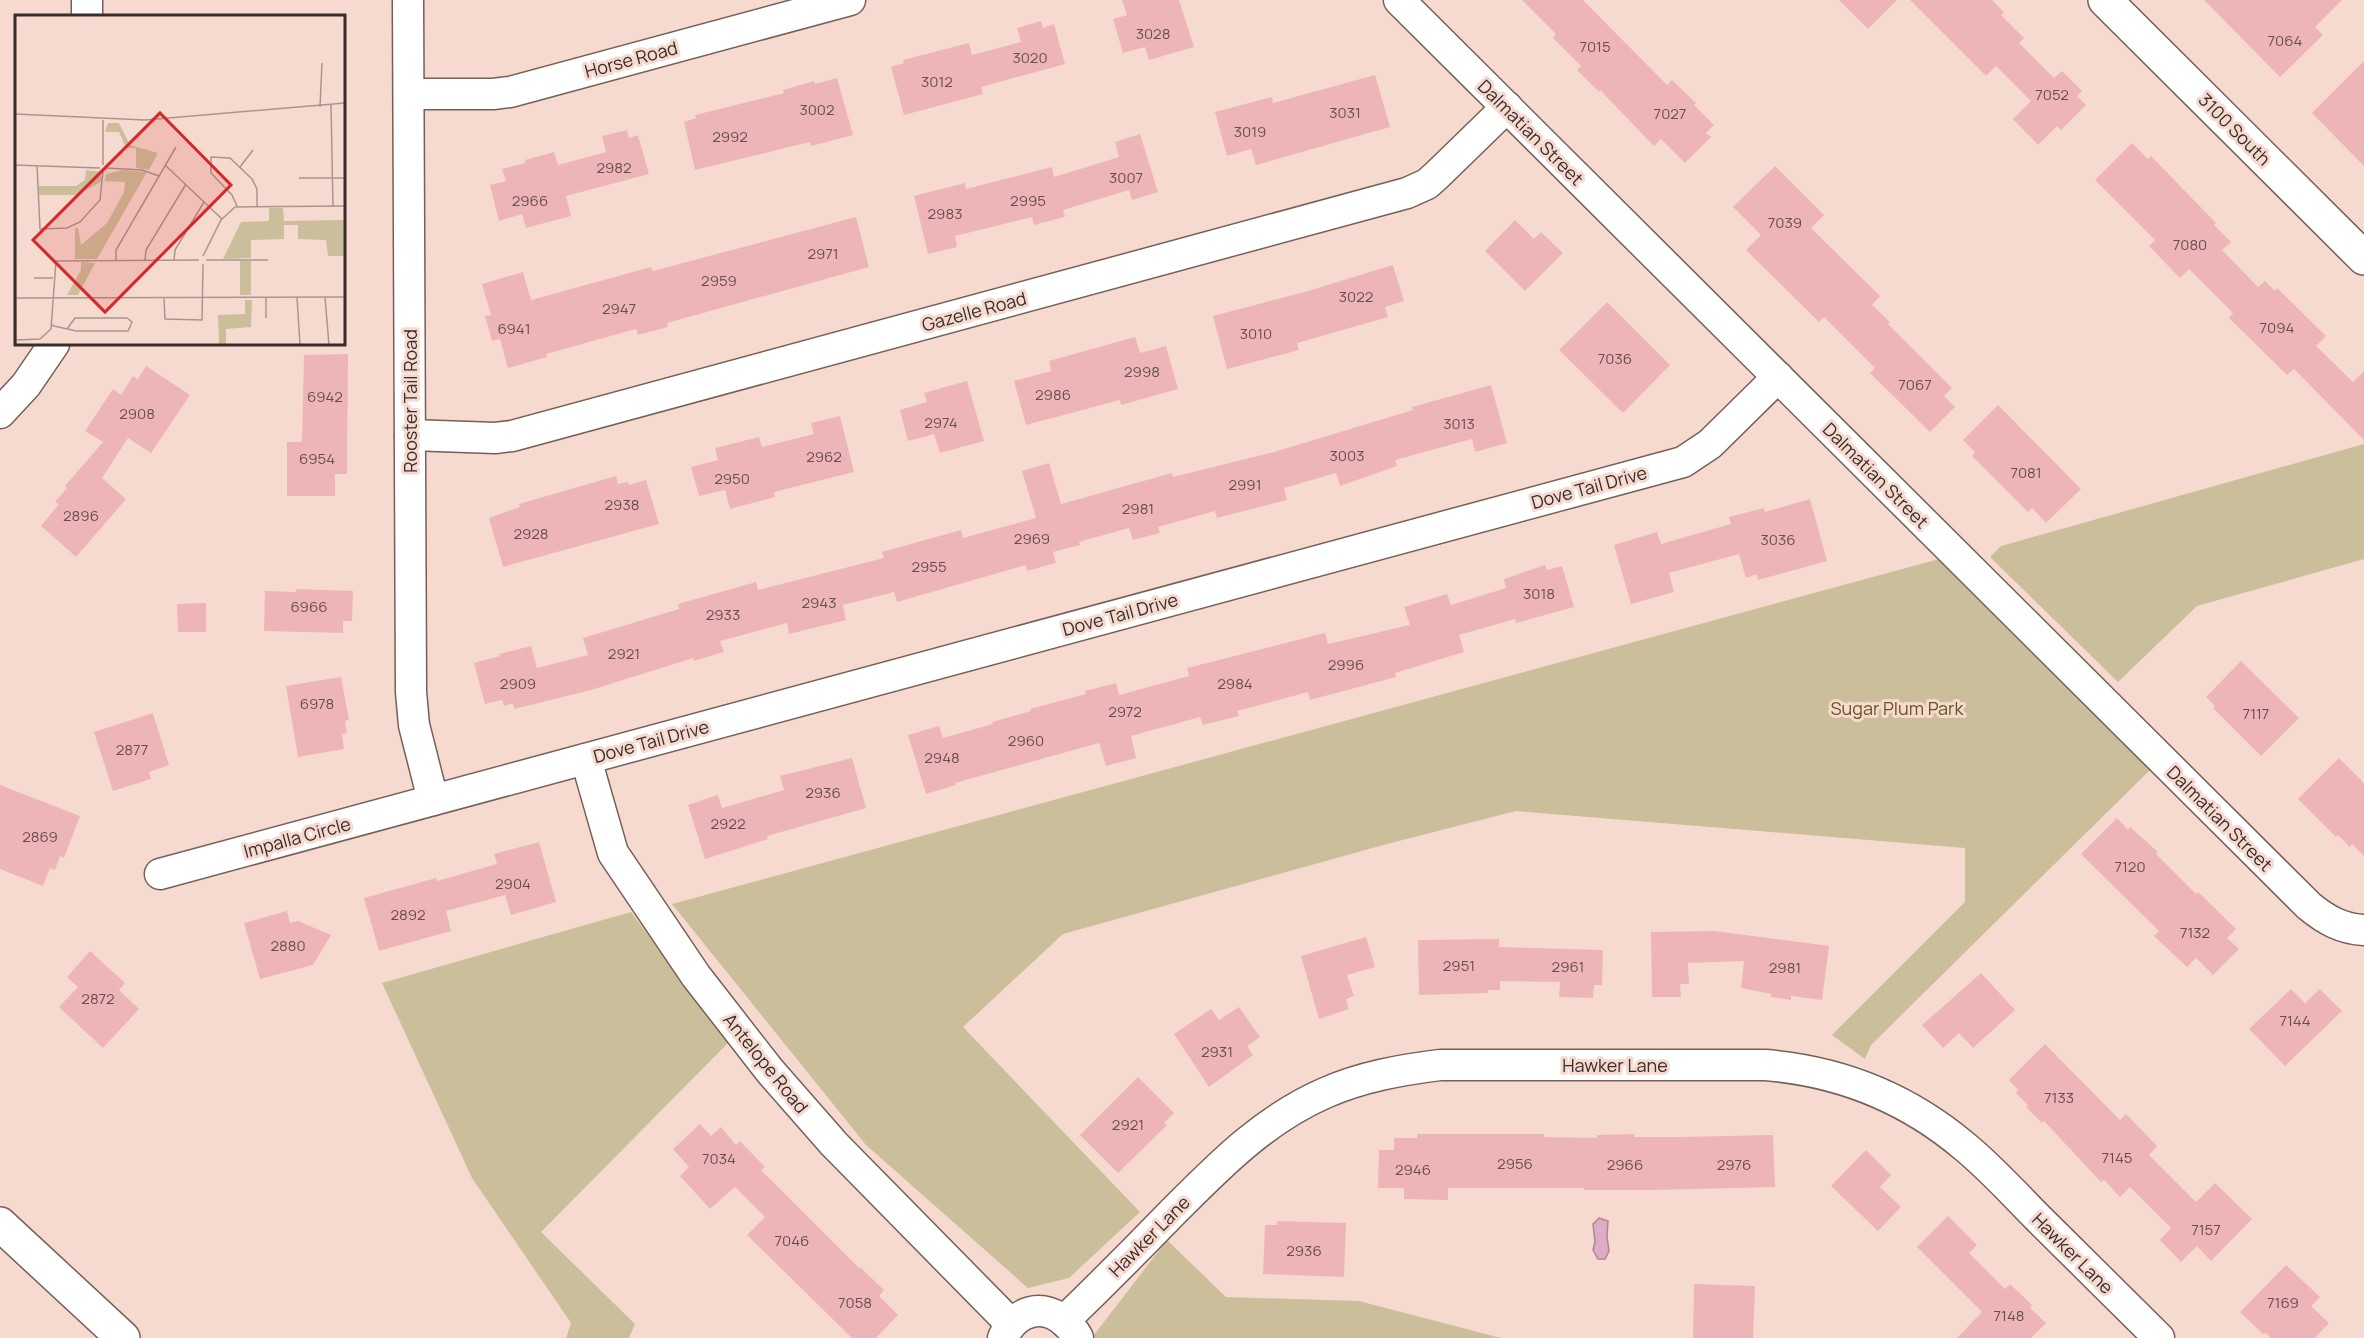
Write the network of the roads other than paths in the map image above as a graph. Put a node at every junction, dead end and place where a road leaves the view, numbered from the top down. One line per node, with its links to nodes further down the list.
1 (408, 0): 5 (street, Rooster Tail Road)
2 (850, 0): 5 (street, Horse Road)
3 (1399, 0): 6 (street, Dalmatian Street)
4 (2105, 0): 7 (main road, 3100 South)
5 (409, 94): 11 (street, Rooster Tail Road)
6 (1507, 107): 9 (street, Dalmatian Street); 11 (street, Gazelle Road)
7 (2364, 258)
8 (53, 345): 10 (street)
9 (1778, 377): 12 (street, Dove Tail Drive); 15 (street, Dalmatian Street)
10 (0, 413)
11 (410, 435): 13 (street, Rooster Tail Road)
12 (586, 759): 13 (street, Dove Tail Drive); 18 (street, Antelope Road)
13 (433, 800): 14 (street, Impalla Circle)
14 (160, 874)
15 (2364, 930)
16 (0, 1224): 19 (main road)
17 (1071, 1330): 18 (street); 20 (street, Hawker Lane)
18 (1007, 1331)
19 (123, 1338)
20 (2158, 1338)

